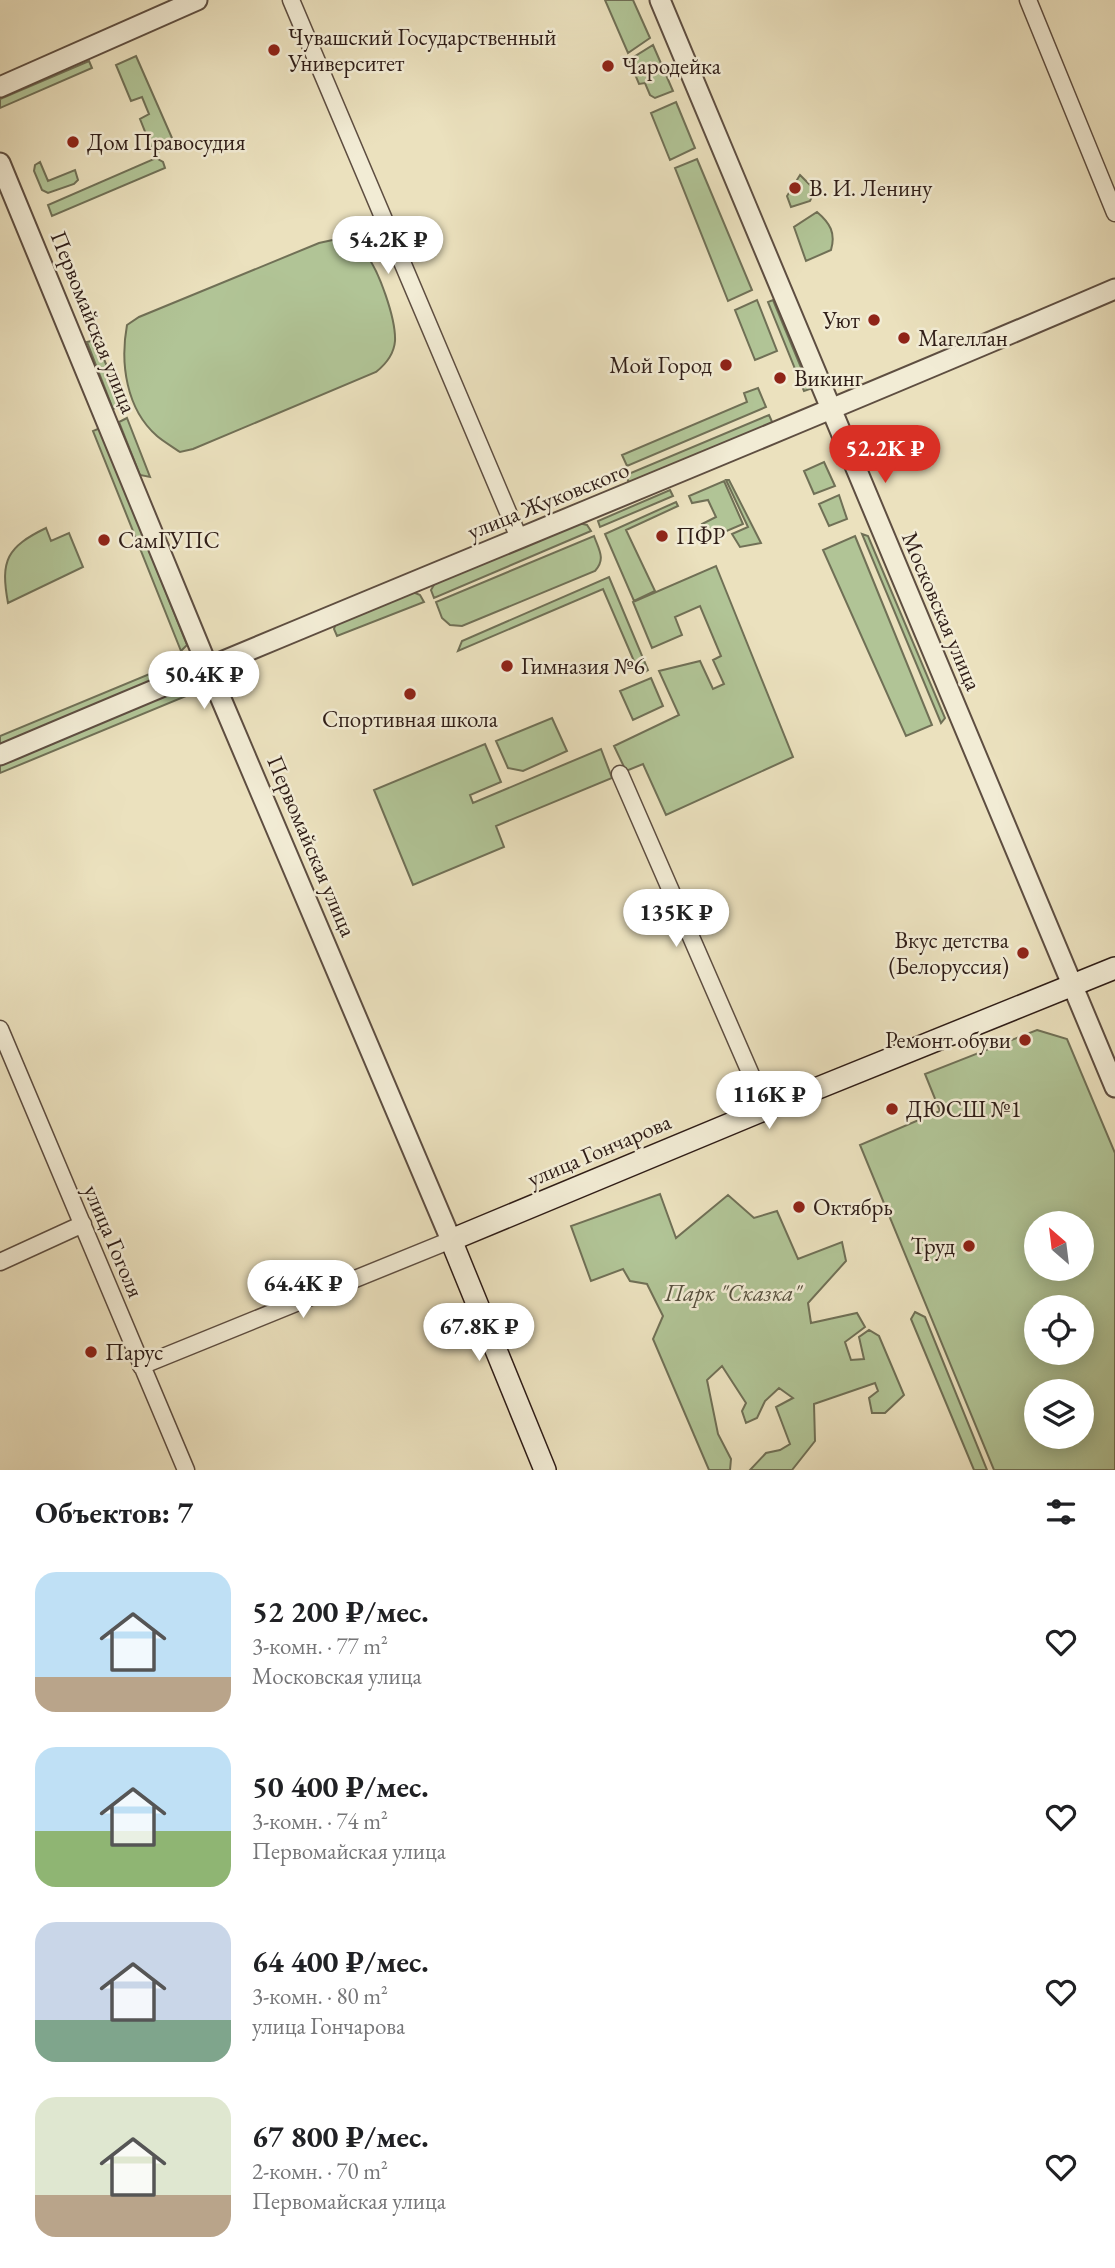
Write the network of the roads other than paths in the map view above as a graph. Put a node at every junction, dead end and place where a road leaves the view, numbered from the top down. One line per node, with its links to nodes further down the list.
1 (197, 0): 5 (street)
2 (291, 0): 10 (street)
3 (660, 0): 9 (street, Московская улица)
4 (1028, 0): 7 (street)
5 (0, 87)
6 (0, 163): 11 (street, Первомайская улица)
7 (1115, 213)
8 (1115, 289): 9 (street, улица Жуковского)
9 (831, 411): 10 (street, улица Жуковского); 15 (street, Московская улица)
10 (519, 538): 11 (street, улица Жуковского)
11 (208, 667): 12 (street, улица Жуковского); 20 (street, Первомайская улица)
12 (0, 755)
13 (620, 774): 18 (street)
14 (1115, 968): 15 (main road, улица Гончарова)
15 (1072, 986): 17 (street, Московская улица); 18 (main road, улица Гончарова)
16 (0, 1029): 19 (street, улица Гоголя)
17 (1115, 1087)
18 (766, 1109): 20 (main road, улица Гончарова)
19 (83, 1224): 21 (street); 22 (street, улица Гоголя)
20 (451, 1240): 22 (street, улица Гончарова); 24 (main road, Первомайская улица)
21 (0, 1262)
22 (141, 1366): 23 (street, улица Гоголя)
23 (186, 1470)
24 (545, 1470)

